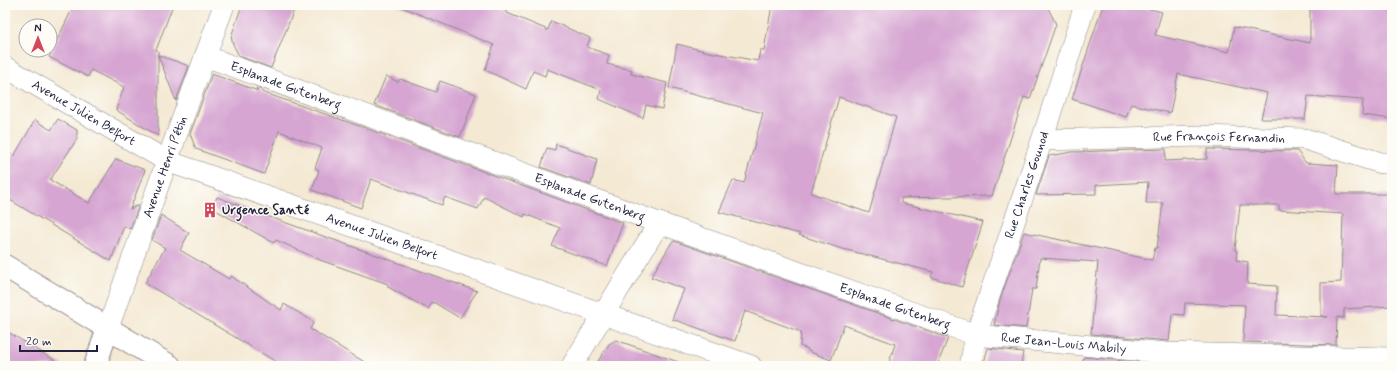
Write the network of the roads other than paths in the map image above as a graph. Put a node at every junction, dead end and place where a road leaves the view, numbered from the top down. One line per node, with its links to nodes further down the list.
1 (224, 5): 3 (street, Avenue Henri Pétin)
2 (1085, 5): 5 (street, Rue Charles Gounod)
3 (205, 56): 6 (street, Avenue Henri Pétin); 8 (street, Esplanade Gutenberg)
4 (5, 67): 6 (street, Avenue Julien Belfort)
5 (1042, 140): 7 (street, Rue François Fernandin); 12 (street, Rue Charles Gounod)
6 (166, 161): 10 (street, Avenue Julien Belfort); 11 (street, Avenue Henri Pétin)
7 (1392, 163)
8 (659, 223): 10 (street); 12 (street, Esplanade Gutenberg)
9 (5, 266): 11 (street)
10 (602, 314): 16 (street); 17 (street, Avenue Julien Belfort)
11 (108, 328): 14 (street); 15 (street)
12 (976, 335): 13 (street, Rue Jean-Louis Mabily); 18 (street, Rue Charles Gounod)
13 (1392, 358)
14 (95, 366)
15 (170, 366)
16 (572, 366)
17 (751, 366)
18 (970, 366)

